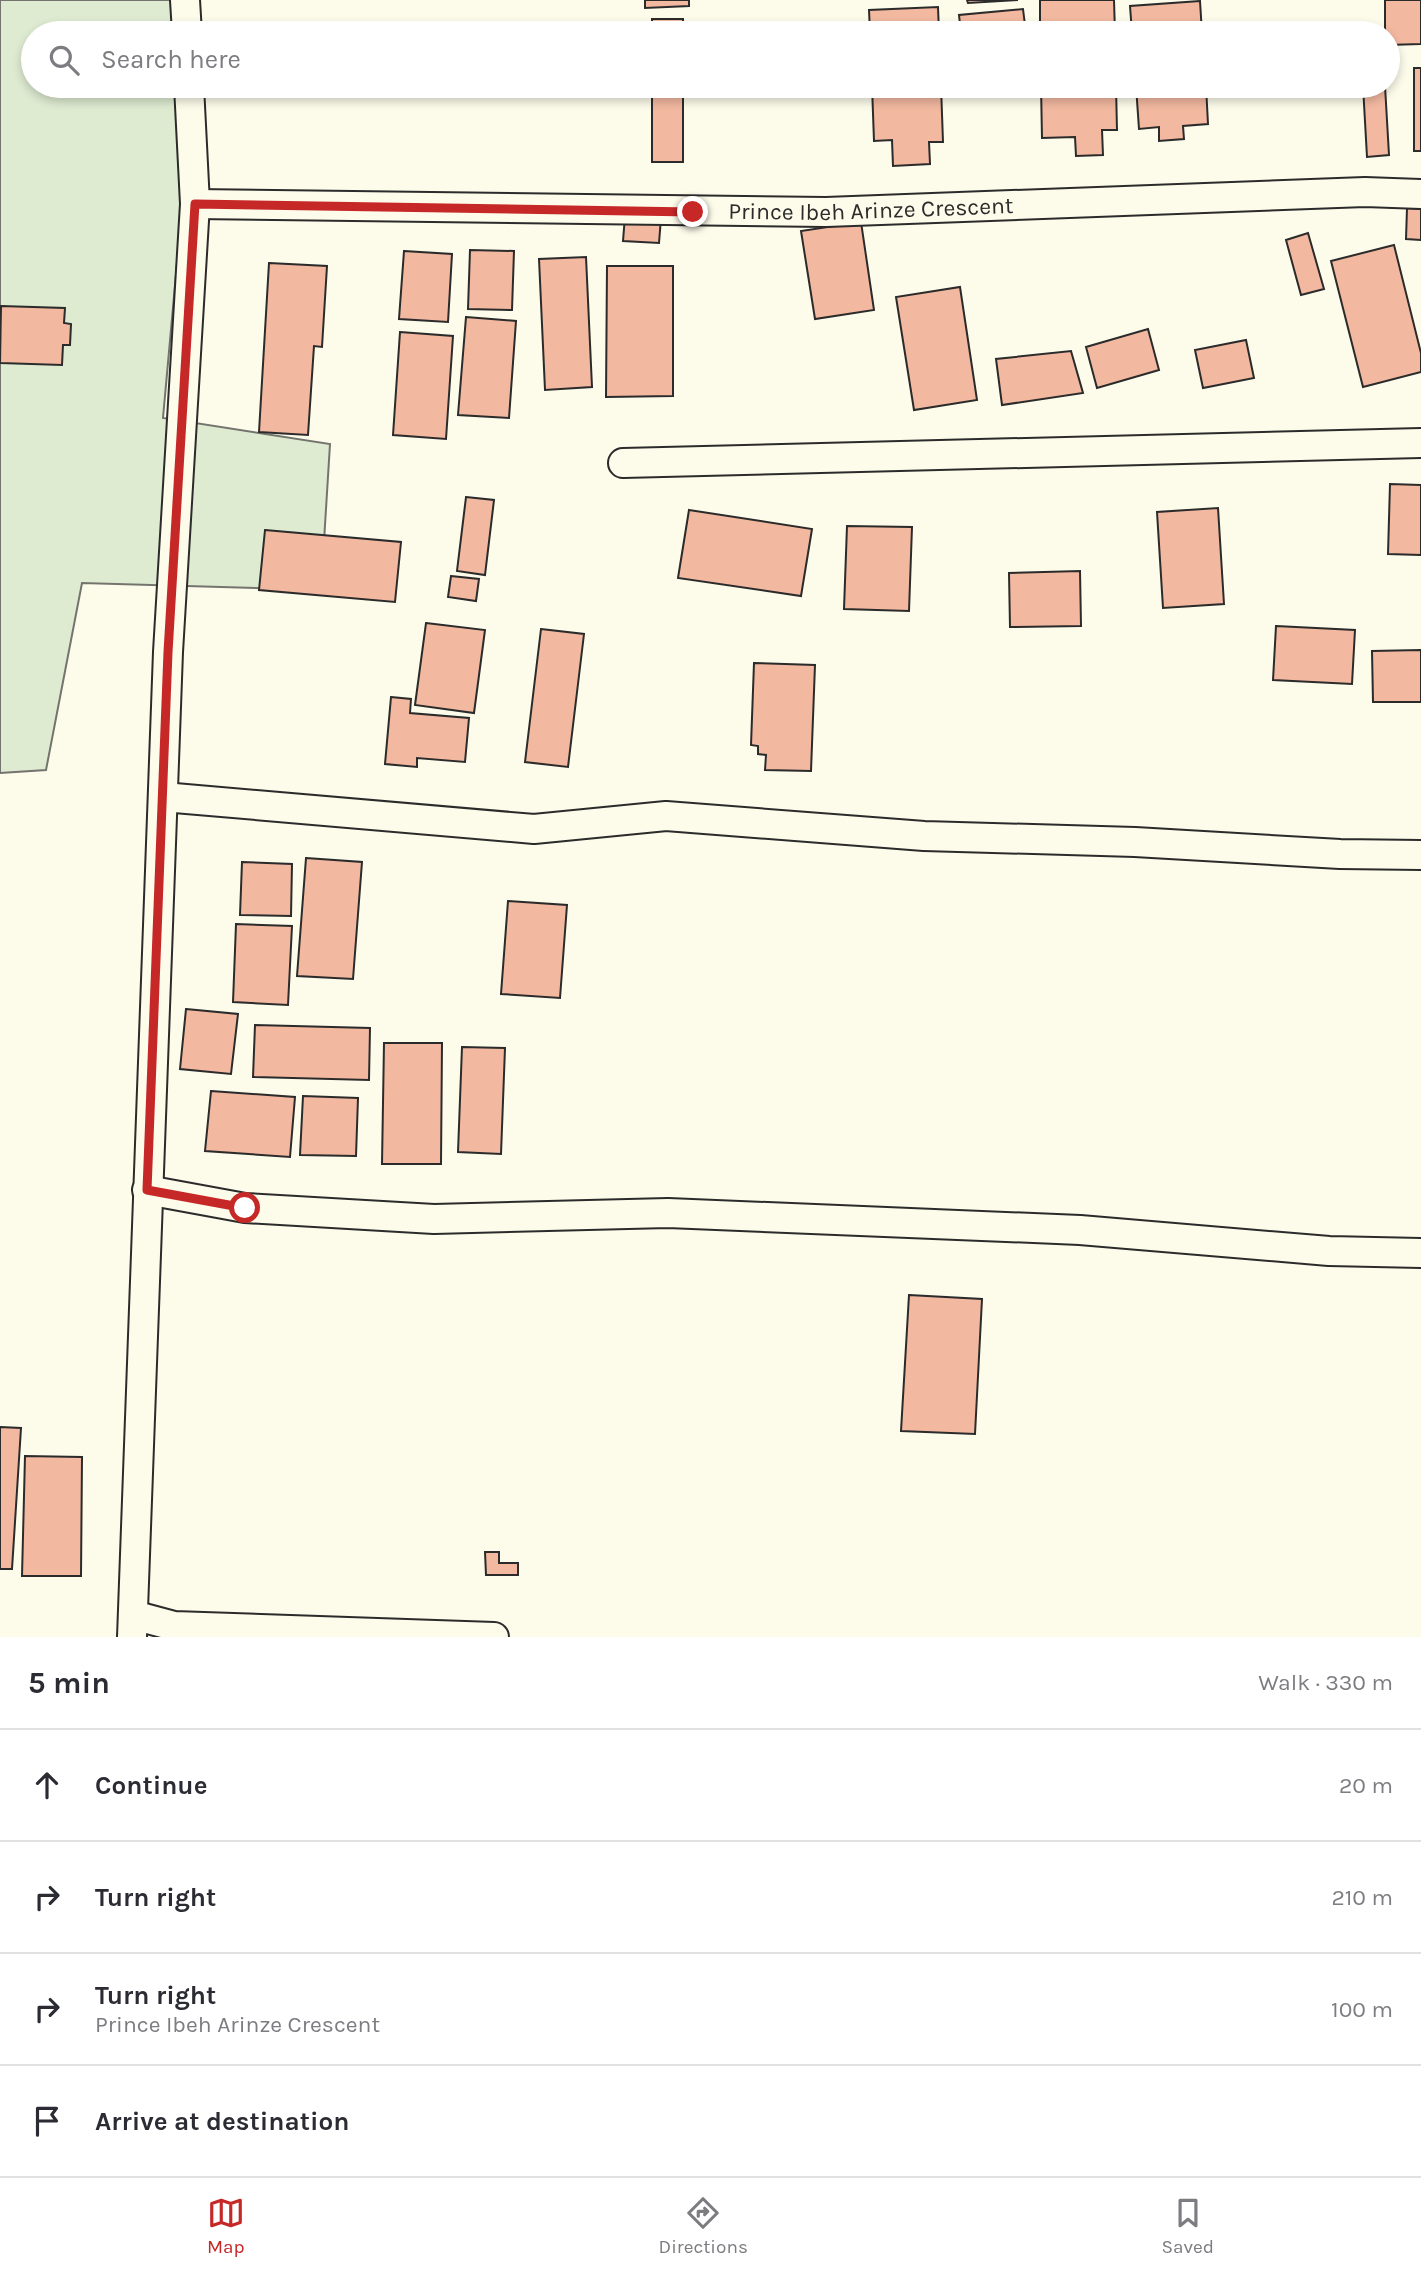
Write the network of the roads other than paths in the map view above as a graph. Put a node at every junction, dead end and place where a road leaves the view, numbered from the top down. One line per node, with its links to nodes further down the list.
1 (185, 0): 2 (street)
2 (186, 21)
3 (190, 98): 5 (street)
4 (1421, 194): 5 (street, Prince Ibeh Arinze Crescent)
5 (195, 204): 8 (street)
6 (1421, 443): 7 (street)
7 (622, 463)
8 (163, 797): 9 (street); 10 (street)
9 (1421, 855)
10 (147, 1190): 11 (street); 12 (street)
11 (1421, 1253)
12 (133, 1626): 13 (street)
13 (494, 1637)

